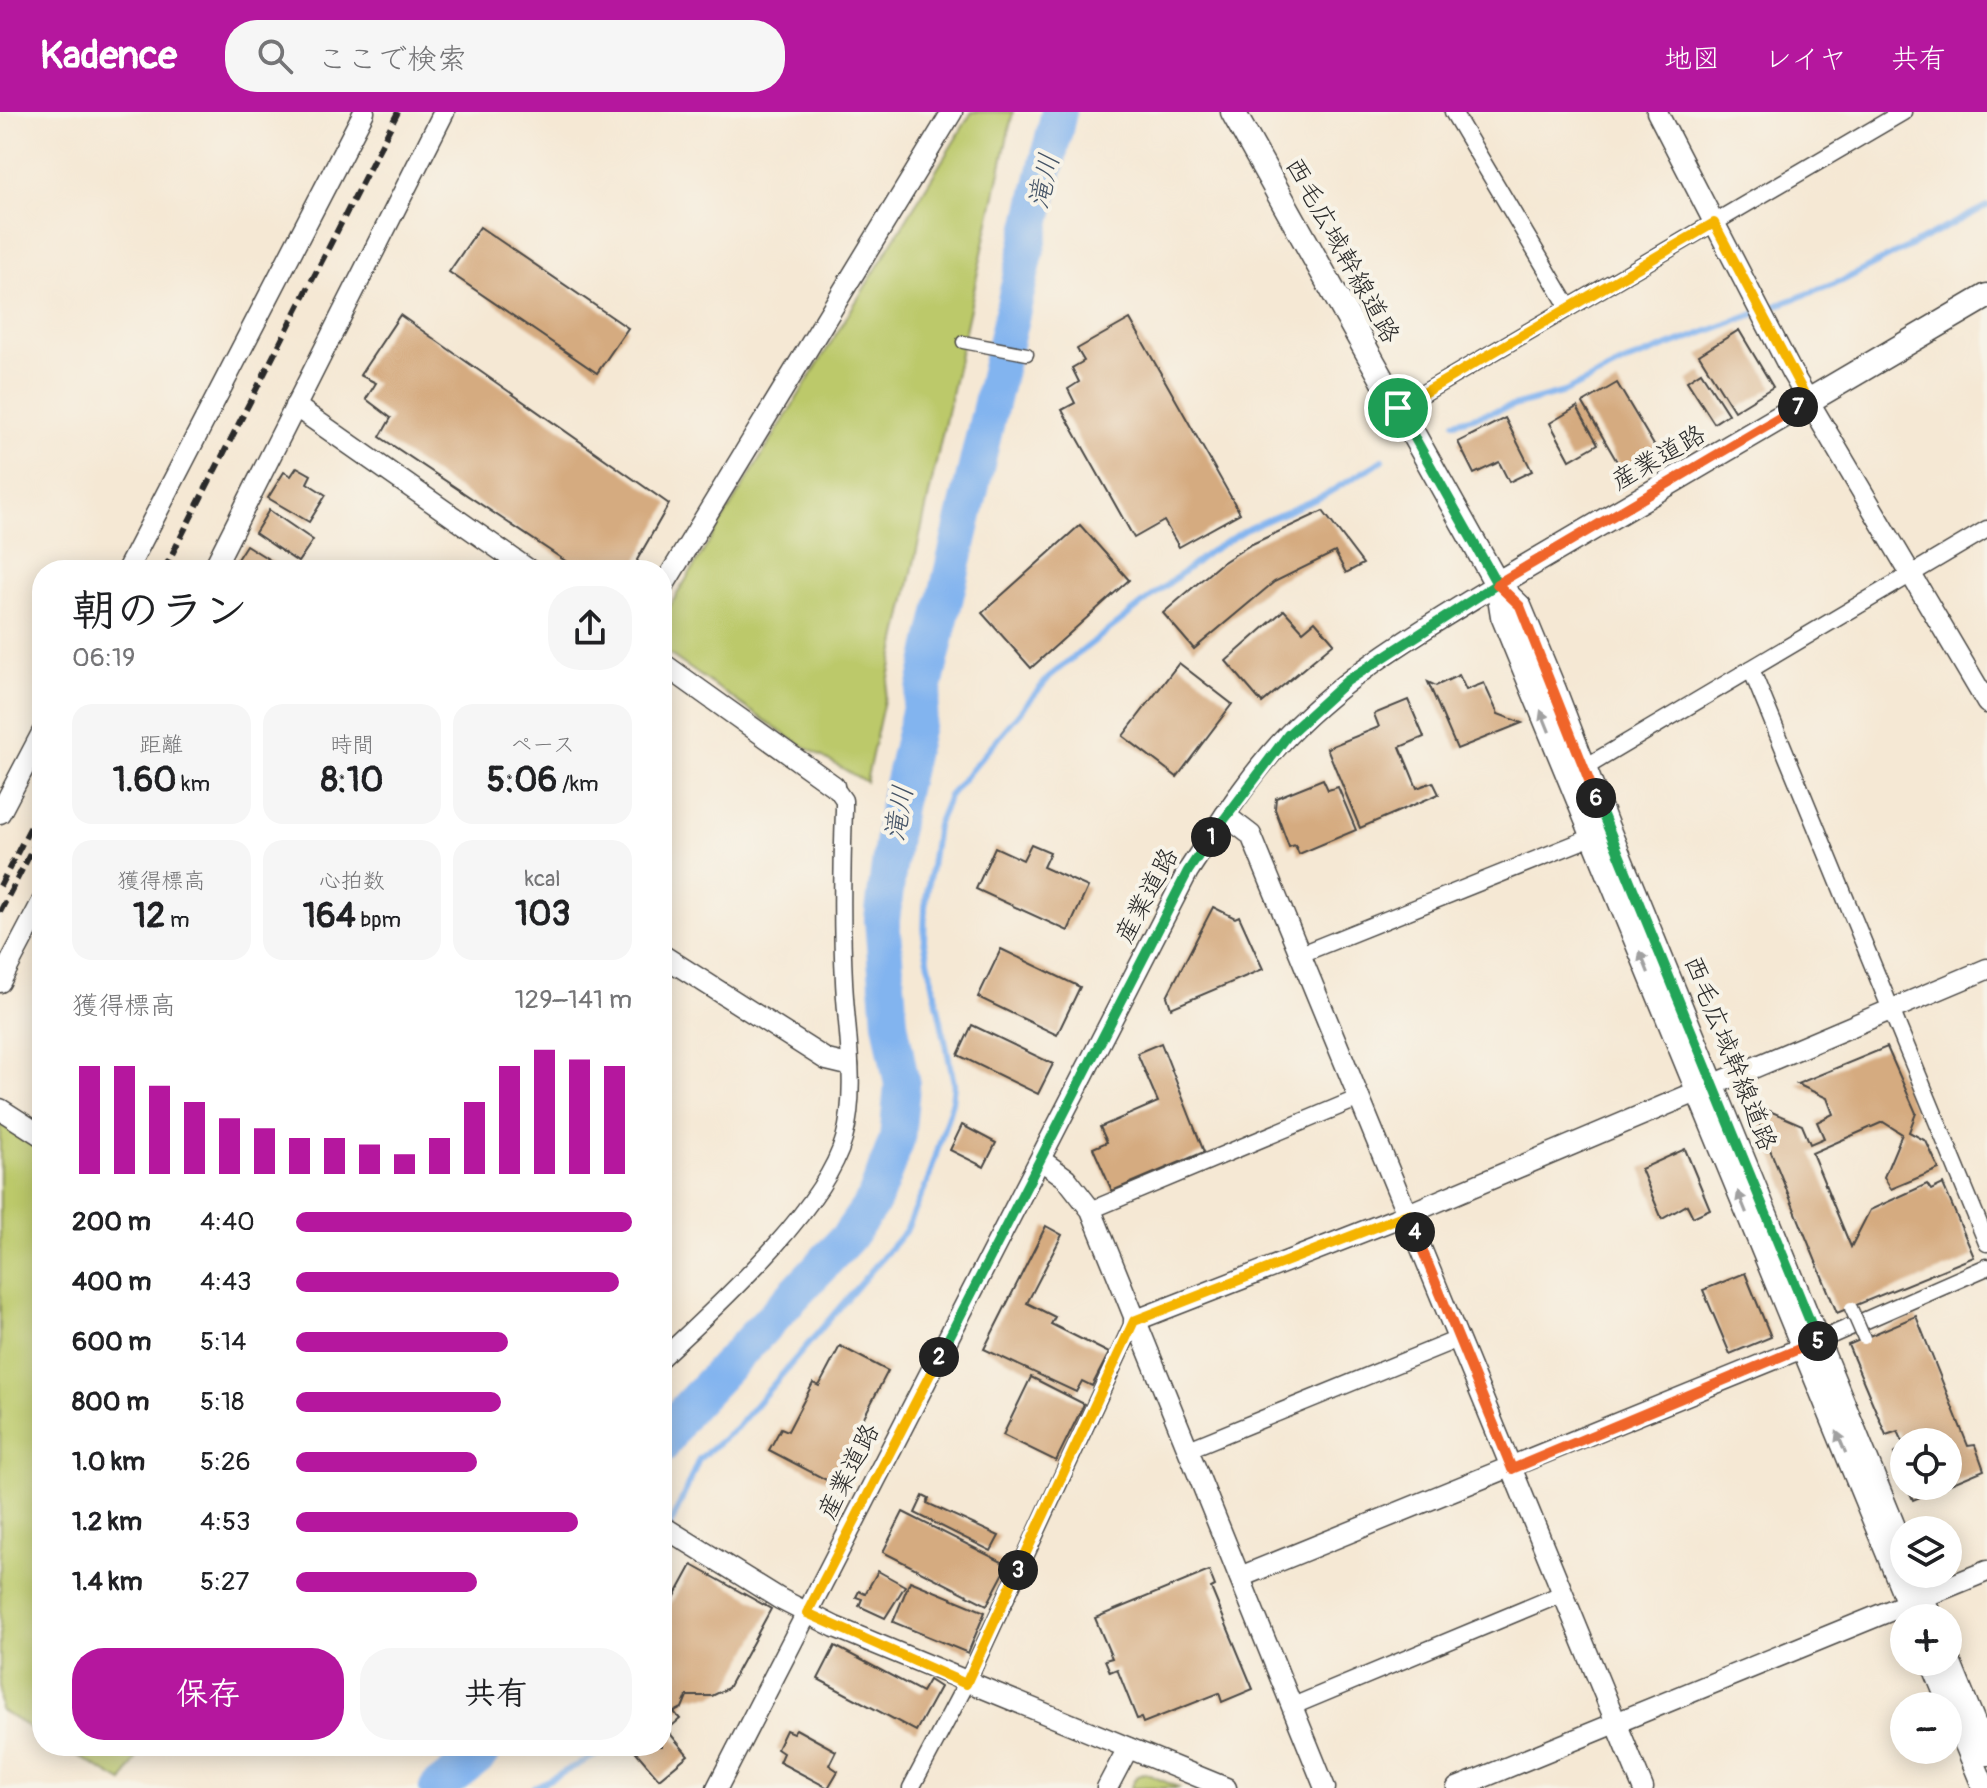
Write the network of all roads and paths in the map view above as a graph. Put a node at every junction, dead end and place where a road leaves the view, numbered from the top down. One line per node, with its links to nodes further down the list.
1 (364, 112): 17 (street)
2 (444, 112): 14 (street)
3 (952, 112): 20 (street)
4 (1233, 112): 15 (main road, 西毛広域幹線道路)
5 (1453, 112): 10 (street)
6 (1657, 112): 8 (street)
7 (1903, 112): 8 (street)
8 (1714, 223): 10 (street); 13 (street)
9 (1987, 296): 13 (main road, 産業道路)
10 (1568, 306): 15 (street)
11 (963, 342): 12 (street)
12 (1027, 354)
13 (1808, 401): 21 (street); 22 (main road, 産業道路)
14 (295, 406): 18 (street); 19 (street)
15 (1398, 408): 22 (main road, 西毛広域幹線道路)
16 (1987, 529): 21 (street)
17 (132, 560)
18 (218, 560)
19 (515, 560)
20 (672, 572)
21 (1910, 574): 23 (street); 25 (street)
22 (1497, 584): 27 (main road, 西毛広域幹線道路); 30 (street, 産業道路); 31 (main road, 西毛広域幹線道路, one-way to 22)
23 (1751, 669): 27 (street); 37 (street)
24 (672, 670): 28 (street)
25 (1987, 703)
26 (32, 752): 29 (street)
27 (1584, 768): 39 (main road, 西毛広域幹線道路)
28 (834, 786): 38 (street)
29 (0, 813)
30 (1225, 815): 33 (street); 43 (street, 産業道路)
31 (1592, 837): 33 (street); 39 (main road, 西毛広域幹線道路, one-way to 31)
32 (32, 921): 36 (street)
33 (1301, 954): 40 (street)
34 (672, 961): 38 (street)
35 (1987, 970): 37 (street)
36 (0, 982)
37 (1891, 1008): 39 (street); 46 (street)
38 (848, 1065): 53 (street)
39 (1705, 1087): 45 (street); 52 (main road, 西毛広域幹線道路)
40 (1359, 1098): 44 (street); 45 (street)
41 (0, 1109): 42 (street)
42 (32, 1130)
43 (1041, 1160): 44 (street); 63 (street, 産業道路)
44 (1091, 1210): 49 (street)
45 (1408, 1214): 49 (street); 51 (street)
46 (1987, 1243)
47 (1987, 1267): 52 (street)
48 (1851, 1308): 50 (street, bridge)
49 (1134, 1321): 54 (street); 67 (street)
50 (1864, 1338)
51 (1458, 1339): 54 (street); 55 (street)
52 (1810, 1344): 55 (street); 56 (main road, 西毛広域幹線道路); 61 (main road, 西毛広域幹線道路, one-way to 52)
53 (672, 1349)
54 (1189, 1449): 59 (street)
55 (1512, 1469): 59 (street); 60 (street)
56 (1890, 1520)
57 (672, 1532): 63 (street)
58 (1987, 1571): 62 (street)
59 (1240, 1577): 68 (street)
60 (1564, 1593): 68 (street); 69 (street)
61 (1917, 1604)
62 (1929, 1604)
63 (807, 1613): 67 (street); 72 (street, 産業道路)
64 (1890, 1621): 69 (street)
65 (1938, 1676): 79 (main road)
66 (1955, 1676): 71 (main road)
67 (966, 1684): 70 (street); 73 (street)
68 (1293, 1706): 76 (street)
69 (1617, 1723): 77 (street); 78 (street)
70 (1128, 1748): 74 (street); 75 (street)
71 (1987, 1754)
72 (717, 1788)
73 (911, 1788)
74 (1107, 1788)
75 (1226, 1788)
76 (1325, 1788)
77 (1457, 1788)
78 (1643, 1788)
79 (1984, 1788)

